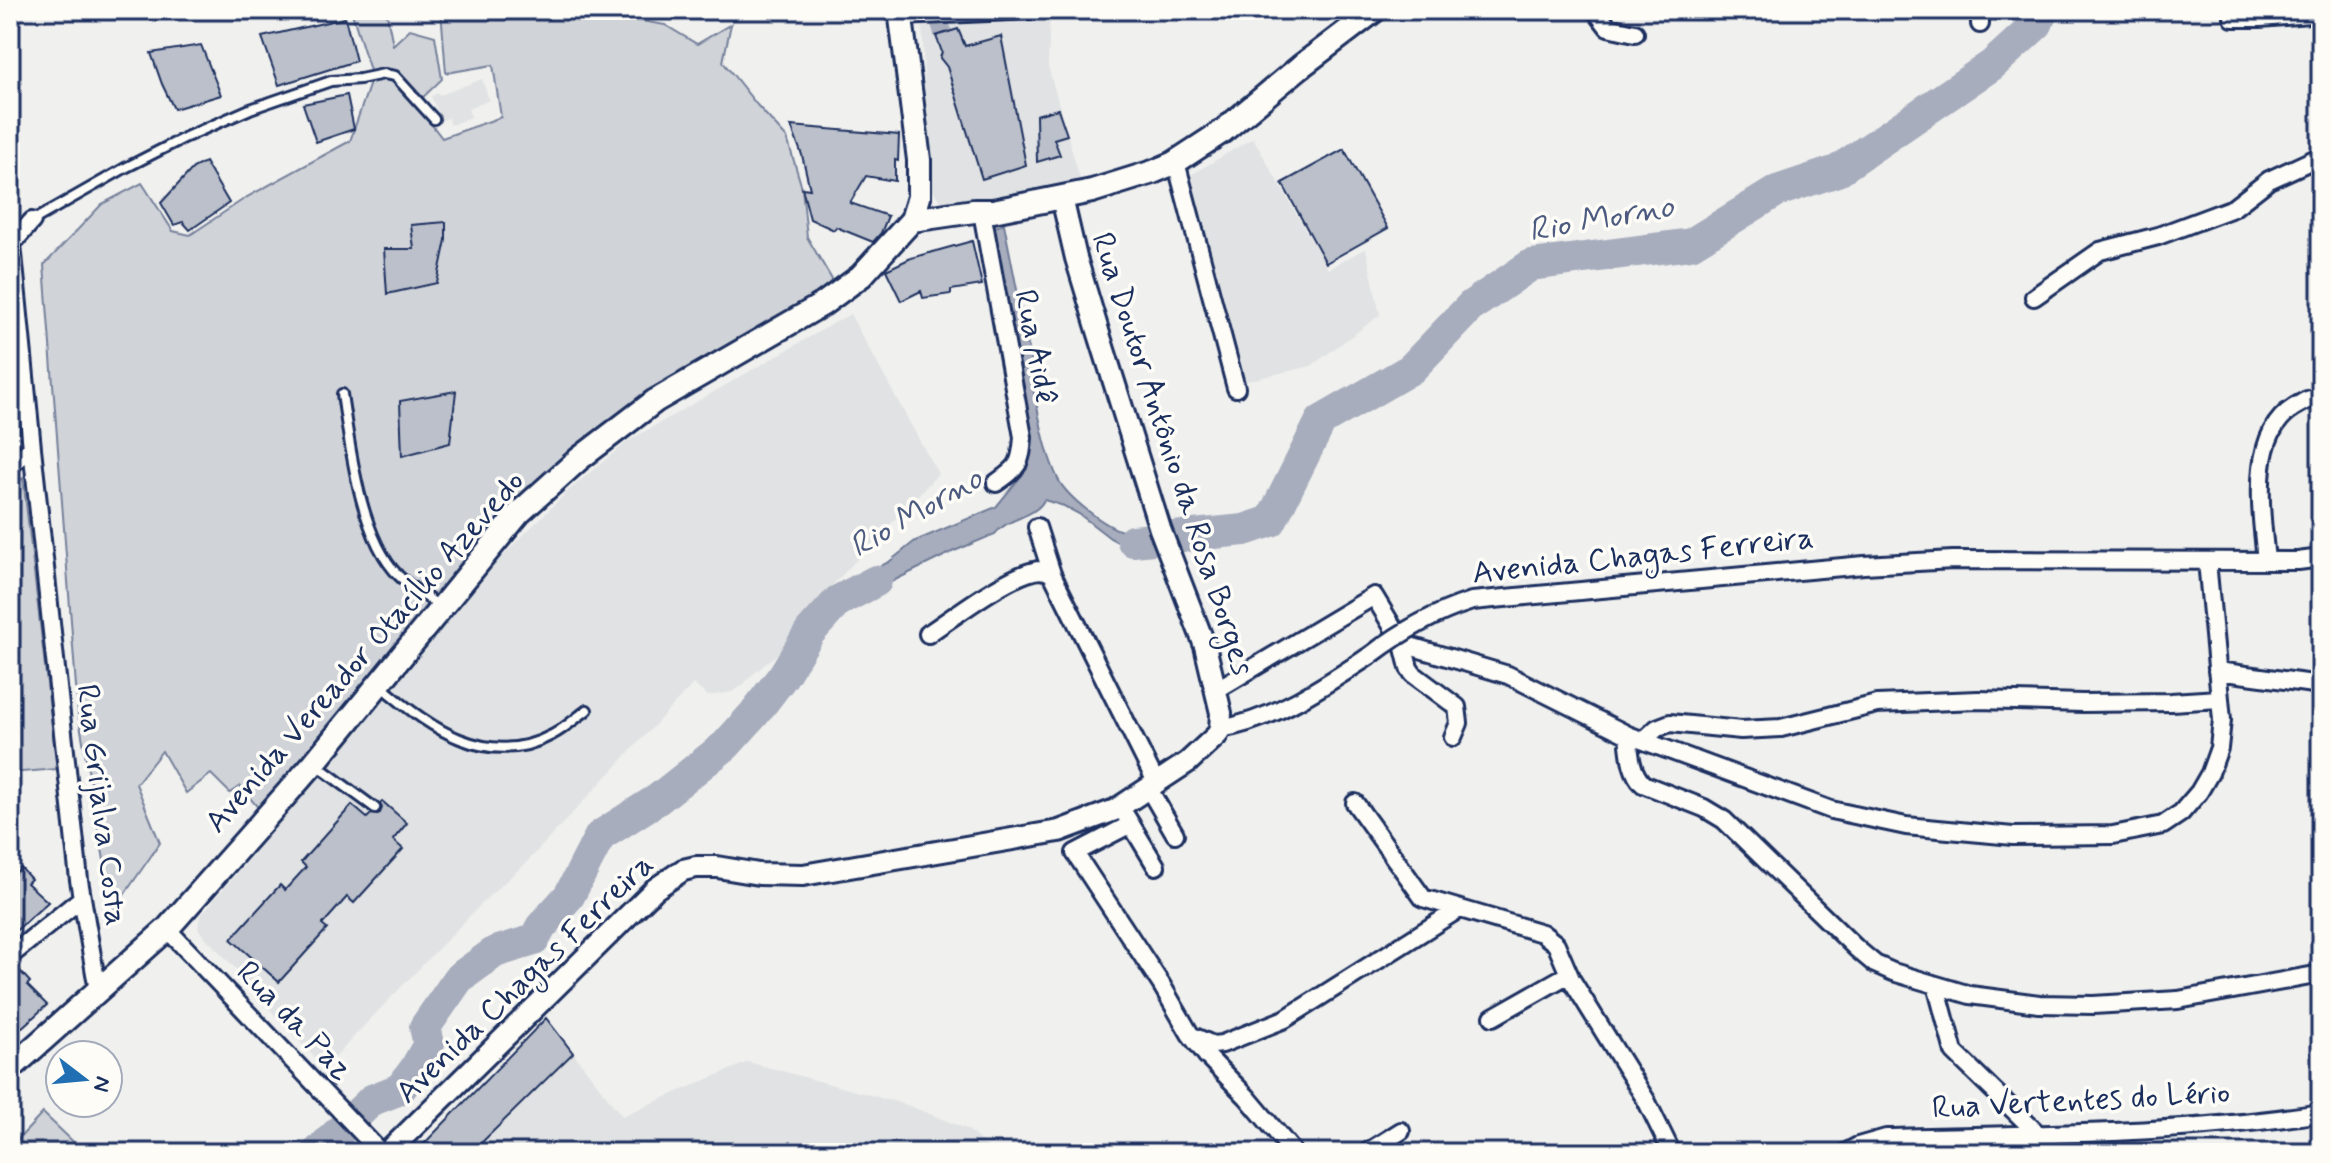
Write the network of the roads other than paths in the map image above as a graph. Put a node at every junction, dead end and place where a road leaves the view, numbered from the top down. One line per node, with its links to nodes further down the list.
1 (1031, 10): 4 (street)
2 (1375, 10): 10 (main road)
3 (1595, 10): 7 (street)
4 (900, 13): 13 (main road)
5 (2321, 13): 6 (street)
6 (2233, 18)
7 (1635, 33)
8 (434, 119): 14 (lane)
9 (2321, 156): 16 (street)
10 (1176, 162): 11 (main road); 17 (street)
11 (1062, 198): 12 (main road); 34 (street, Rua Doutor Antônio da Rosa Borges)
12 (982, 212): 13 (main road); 22 (street, Rua Aidê)
13 (912, 220): 28 (main road, Avenida Vereador Otacílio Azevedo)
14 (32, 221): 15 (street)
15 (11, 245): 20 (street, Rua Grijalva Costa)
16 (2034, 297)
17 (1236, 388)
18 (342, 394): 28 (lane)
19 (2321, 398): 26 (street)
20 (32, 448): 21 (street); 47 (street, Rua Grijalva Costa)
21 (10, 465)
22 (996, 483)
23 (1037, 527): 27 (street)
24 (2321, 558): 26 (street, Avenida Chagas Ferreira)
25 (2207, 561): 26 (street, Avenida Chagas Ferreira); 31 (street); 37 (street, Avenida Chagas Ferreira, bridge)
26 (2266, 561)
27 (1052, 574): 29 (street); 41 (street)
28 (441, 608): 32 (main road, Avenida Vereador Otacílio Azevedo)
29 (928, 634)
30 (1403, 644): 34 (street); 38 (street); 39 (street)
31 (2217, 671): 33 (street); 35 (street)
32 (379, 684): 36 (lane); 40 (main road, Avenida Vereador Otacílio Azevedo)
33 (2321, 685)
34 (1216, 690): 37 (street, Rua Doutor Antônio da Rosa Borges)
35 (2219, 699): 39 (street); 39 (street)
36 (587, 710)
37 (1220, 729): 41 (street, Avenida Chagas Ferreira)
38 (1453, 737)
39 (1636, 737): 53 (street)
40 (314, 763): 43 (lane); 49 (main road, Avenida Vereador Otacílio Azevedo)
41 (1153, 786): 44 (street, Avenida Chagas Ferreira); 45 (street)
42 (1355, 803): 48 (street)
43 (375, 808)
44 (1126, 816): 46 (street); 56 (street); 61 (street, Avenida Chagas Ferreira)
45 (1175, 834)
46 (1156, 866)
47 (82, 898): 50 (street); 54 (street, Rua Grijalva Costa)
48 (1459, 909): 51 (street); 56 (street)
49 (167, 929): 54 (main road, Avenida Vereador Otacílio Azevedo); 61 (street, Rua da Paz)
50 (10, 956)
51 (1569, 974): 55 (street); 64 (street)
52 (2321, 974): 53 (street)
53 (1936, 985): 60 (street)
54 (98, 991): 57 (main road, Avenida Vereador Otacílio Azevedo)
55 (1493, 1017)
56 (1190, 1034): 62 (street)
57 (10, 1069)
58 (2321, 1113): 60 (street, Rua Vertentes do Lério)
59 (1401, 1131): 63 (street)
60 (2038, 1134): 65 (street, Rua Vertentes do Lério)
61 (381, 1150)
62 (1294, 1153)
63 (1366, 1153)
64 (1672, 1153)
65 (1845, 1153)

